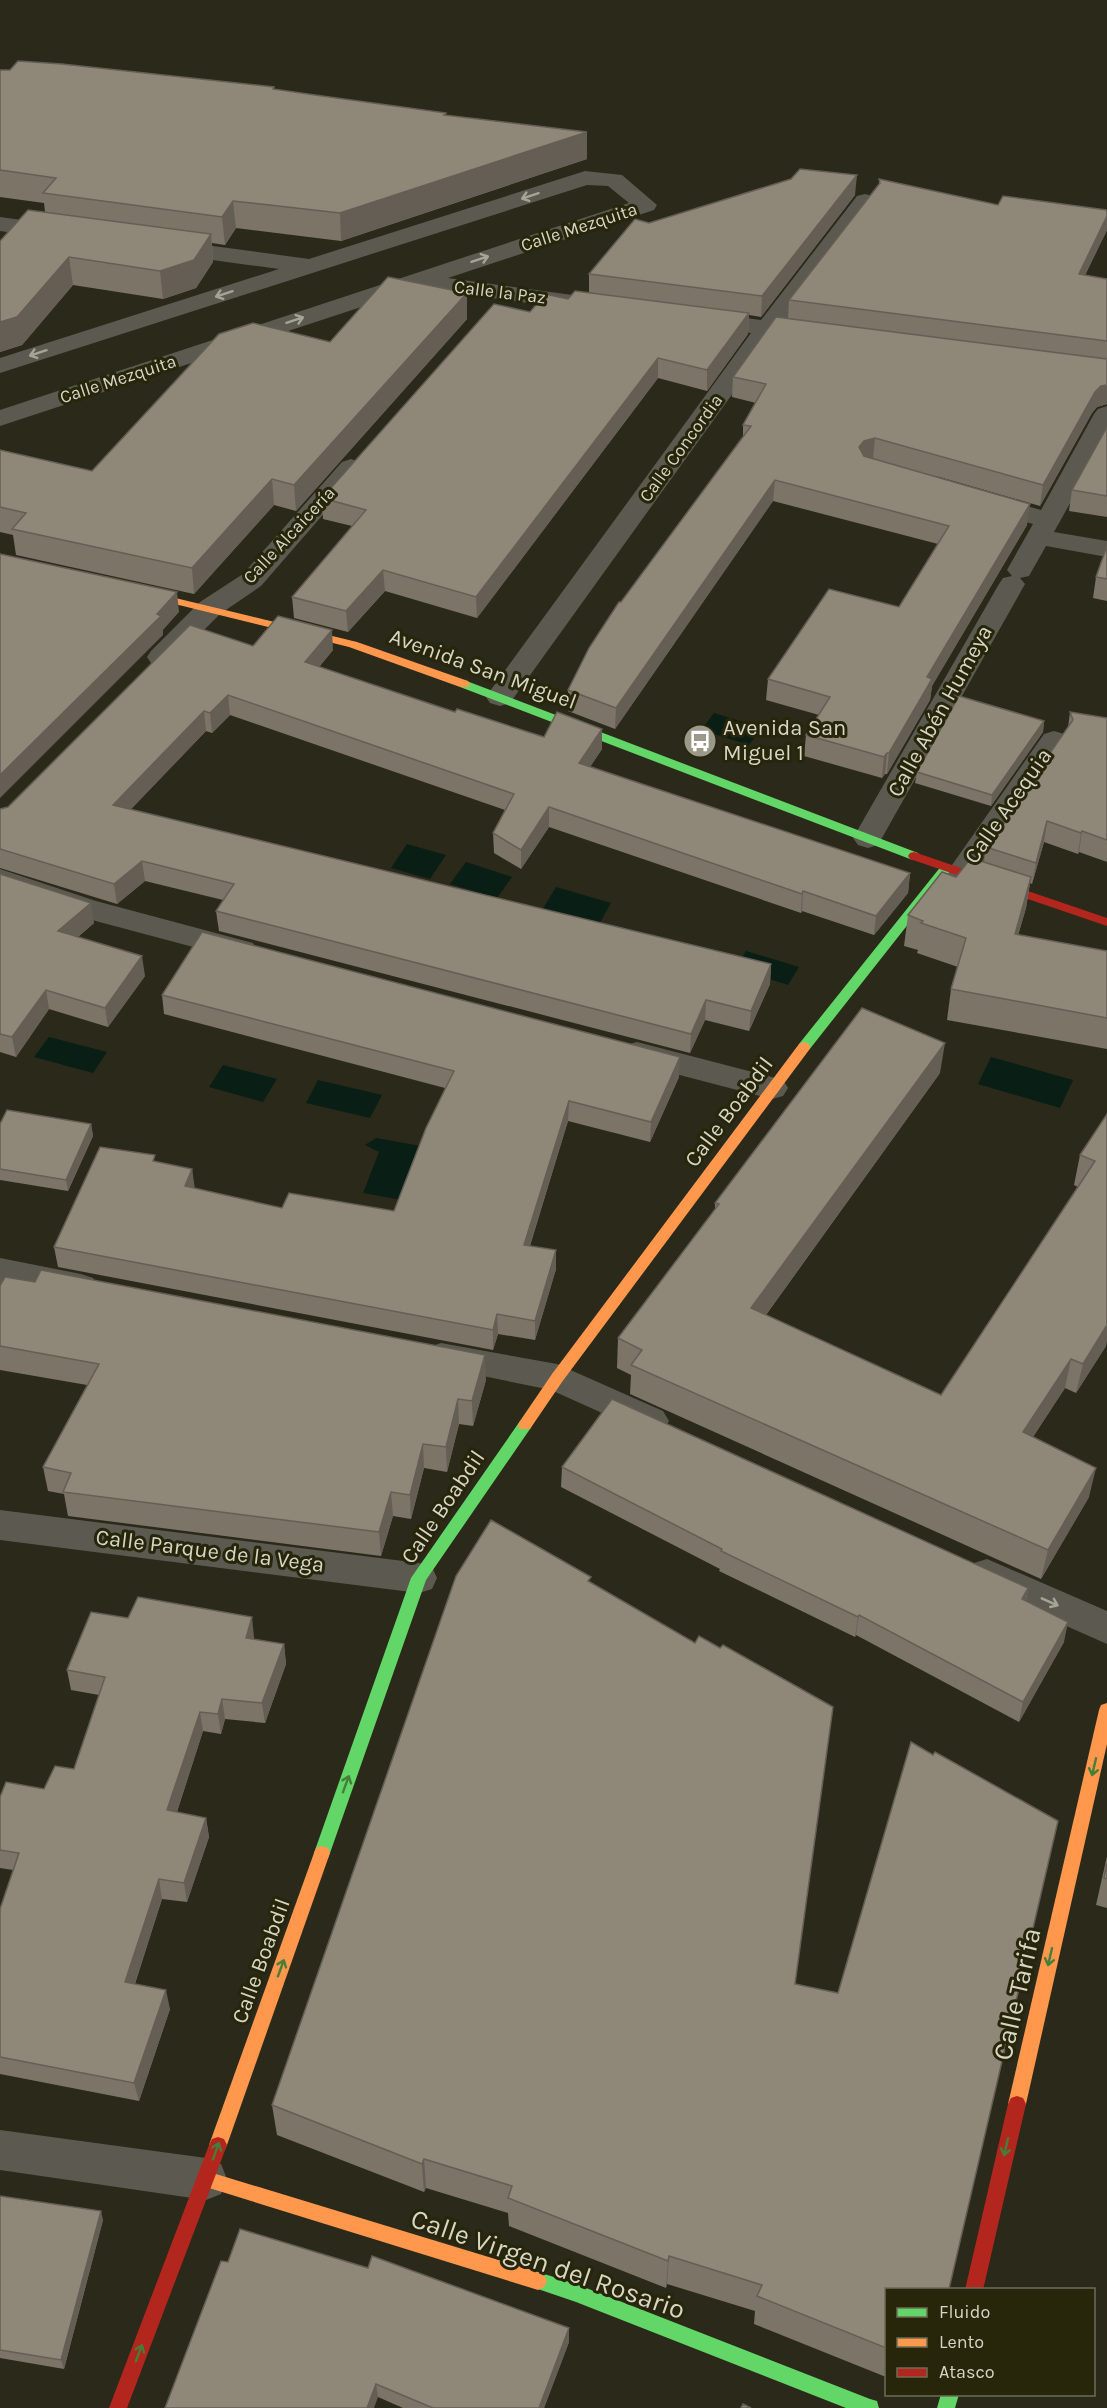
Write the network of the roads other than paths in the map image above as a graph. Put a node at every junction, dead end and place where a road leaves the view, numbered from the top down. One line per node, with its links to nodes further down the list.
1 (865, 201): 9 (street, Calle Concordia)
2 (0, 224): 3 (street)
3 (81, 235)
4 (150, 244): 5 (street, Calle la Paz)
5 (312, 266): 6 (street, Calle la Paz); 6 (street, Calle Mezquita, one-way to 5); 11 (street, Calle Mezquita, one-way to 11)
6 (414, 281): 7 (street, Calle la Paz); 13 (street, Calle Mezquita, one-way to 6)
7 (608, 307)
8 (676, 316): 9 (street)
9 (767, 328): 10 (street); 21 (street, Calle Concordia)
10 (838, 337)
11 (0, 366)
12 (1107, 414): 16 (street, Calle Abén Humeya)
13 (0, 418)
14 (371, 445): 19 (street, Calle Alcaicería)
15 (960, 495): 16 (street)
16 (1044, 529): 17 (street); 23 (street, Calle Abén Humeya)
17 (1107, 549)
18 (117, 587): 19 (street, Avenida San Miguel)
19 (210, 608): 20 (street, Calle Alcaicería); 21 (street, Avenida San Miguel)
20 (143, 675)
21 (500, 697): 23 (street, Avenida San Miguel)
22 (1054, 740): 24 (street, Calle Acequia)
23 (868, 838): 24 (street, Avenida San Miguel)
24 (954, 870): 26 (street, Avenida San Miguel); 29 (street, Calle Boabdil)
25 (0, 879): 27 (street)
26 (1107, 922)
27 (273, 958)
28 (610, 1046): 29 (street)
29 (772, 1088): 33 (street, Calle Boabdil)
30 (0, 1271): 31 (street)
31 (116, 1293)
32 (406, 1349): 33 (street)
33 (557, 1378): 34 (street); 37 (street, Calle Boabdil)
34 (675, 1432)
35 (0, 1525): 37 (street, Calle Parque de la Vega)
36 (956, 1560): 38 (street, one-way to 38)
37 (419, 1578): 41 (street, Calle Boabdil, one-way to 37)
38 (1107, 1628)
39 (1107, 1710): 42 (street, Calle Tarifa, one-way to 42)
40 (0, 2150): 41 (street)
41 (206, 2179): 43 (street, Calle Boabdil, one-way to 41); 44 (street, Calle Virgen del Rosario)
42 (974, 2288)
43 (118, 2408)
44 (870, 2408)

